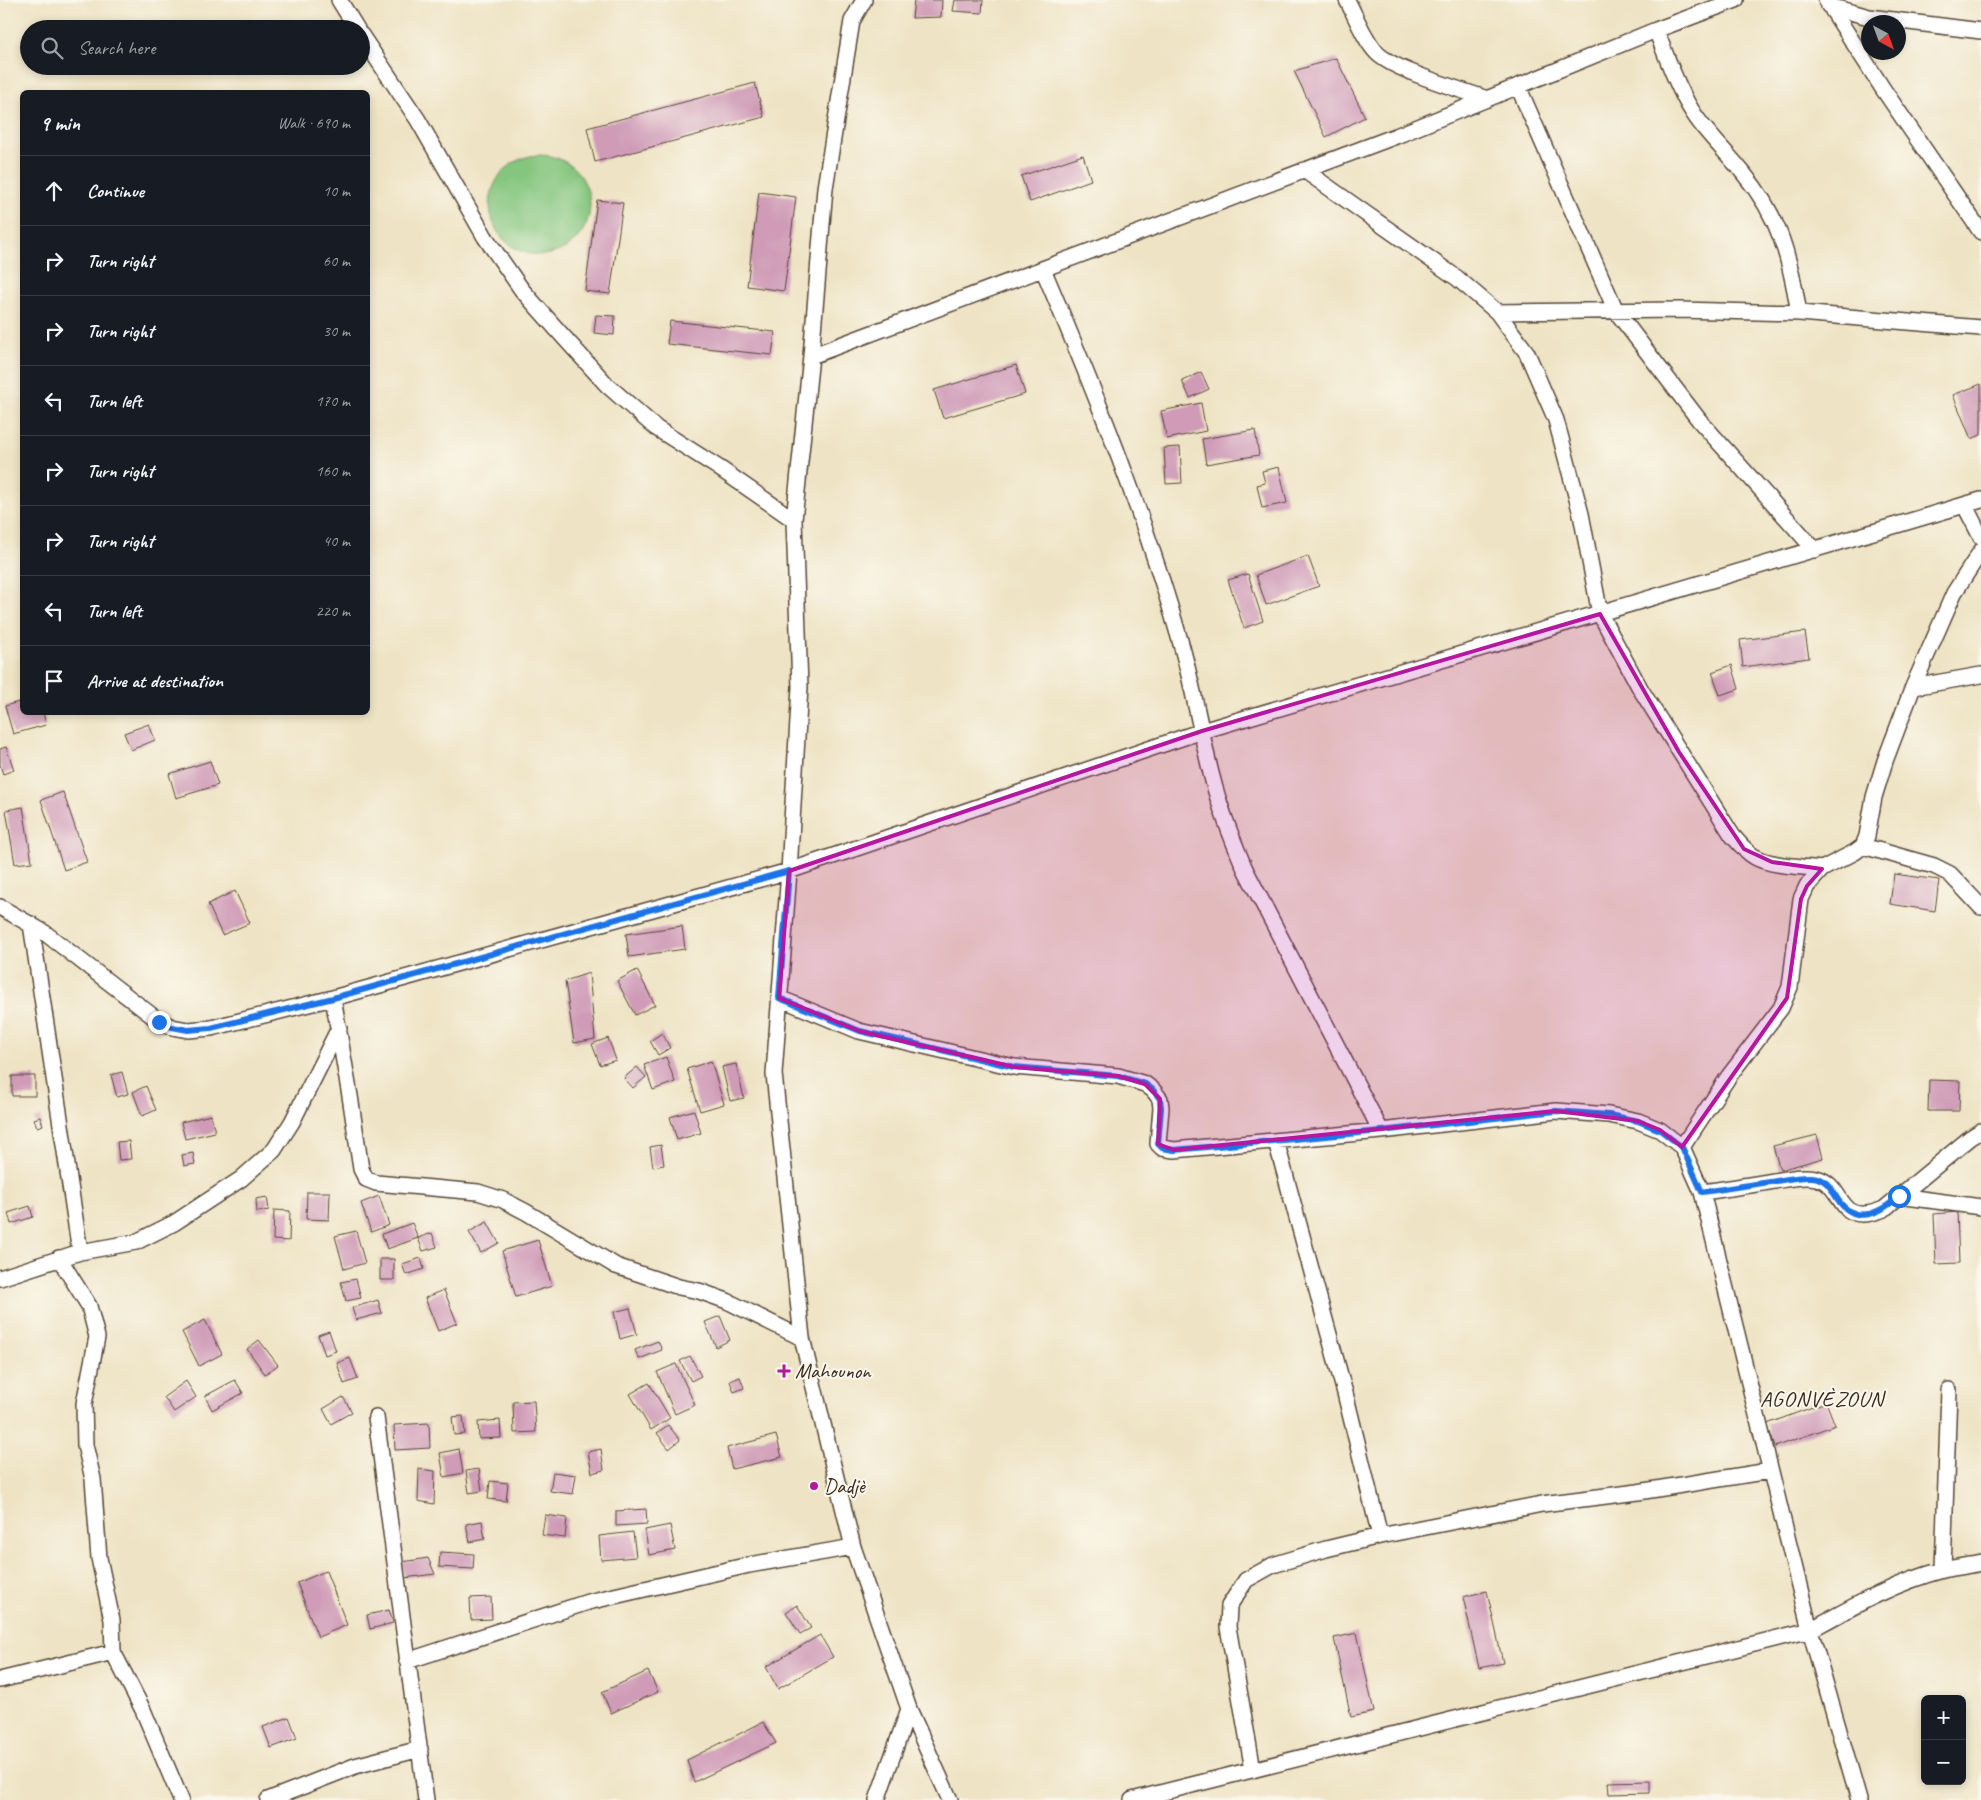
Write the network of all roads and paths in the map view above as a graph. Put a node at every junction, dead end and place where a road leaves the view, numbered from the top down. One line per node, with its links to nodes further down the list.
1 (339, 0): 6 (street)
2 (864, 0): 19 (street)
3 (1347, 0): 11 (street)
4 (1736, 0): 7 (street)
5 (1828, 3): 8 (street); 13 (street)
6 (351, 20)
7 (1656, 30): 10 (street); 17 (street)
8 (1981, 31)
9 (370, 48): 22 (street)
10 (1518, 86): 11 (street); 16 (street)
11 (1487, 99): 12 (street)
12 (1304, 170): 14 (street); 15 (street)
13 (1981, 232)
14 (1043, 268): 19 (street); 29 (street)
15 (1497, 312): 16 (street); 26 (street)
16 (1616, 312): 17 (street); 24 (street)
17 (1799, 313): 18 (street)
18 (1981, 328)
19 (811, 356): 22 (street)
20 (1981, 500): 21 (street)
21 (1965, 506): 23 (street); 24 (street)
22 (794, 520): 32 (street)
23 (1981, 537)
24 (1815, 550): 26 (street)
25 (1981, 551): 28 (street)
26 (1600, 614): 29 (street); 31 (street)
27 (1981, 674): 28 (street)
28 (1913, 687): 30 (street)
29 (1202, 731): 32 (street); 39 (street)
30 (1863, 846): 31 (street); 34 (street)
31 (1822, 869): 42 (street)
32 (789, 871): 36 (street); 37 (street)
33 (0, 907): 35 (street)
34 (1981, 908)
35 (31, 924): 36 (street); 46 (street)
36 (333, 998): 38 (street)
37 (779, 998): 41 (street); 49 (street)
38 (339, 1028): 46 (street); 49 (street)
39 (1381, 1131): 41 (street); 42 (street)
40 (1981, 1131): 44 (street)
41 (1276, 1141): 53 (street)
42 (1682, 1147): 43 (street)
43 (1702, 1192): 44 (street); 52 (street)
44 (1899, 1196): 45 (street)
45 (1981, 1207)
46 (80, 1252): 47 (street)
47 (59, 1258): 48 (street); 58 (street)
48 (0, 1278)
49 (802, 1338): 54 (street)
50 (1949, 1390): 56 (street)
51 (376, 1418): 59 (street)
52 (1769, 1471): 53 (street); 57 (street)
53 (1380, 1536): 63 (street)
54 (853, 1547): 59 (street); 61 (street)
55 (1981, 1564): 56 (street)
56 (1943, 1570): 57 (street)
57 (1810, 1630): 63 (street); 70 (street)
58 (113, 1652): 60 (street); 64 (street)
59 (407, 1661): 62 (street)
60 (0, 1680)
61 (909, 1709): 67 (street); 68 (street)
62 (420, 1749): 65 (street); 66 (street)
63 (1253, 1770): 69 (street)
64 (181, 1800)
65 (268, 1800)
66 (426, 1800)
67 (877, 1800)
68 (950, 1800)
69 (1132, 1800)
70 (1859, 1800)

